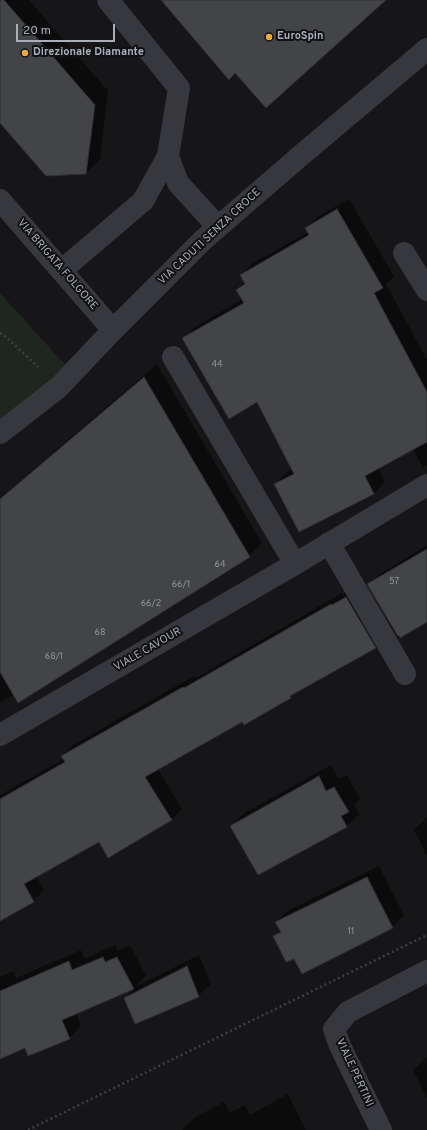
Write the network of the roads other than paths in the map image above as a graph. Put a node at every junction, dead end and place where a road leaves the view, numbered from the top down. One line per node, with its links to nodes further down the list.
1 (108, 0): 3 (street)
2 (427, 49): 5 (street, VIA CADUTI SENZA CROCE)
3 (168, 156): 5 (street); 7 (street)
4 (0, 200): 7 (street, VIA BRIGATA FOLGORE)
5 (218, 227): 9 (street, VIA CADUTI SENZA CROCE)
6 (404, 253): 8 (street)
7 (62, 270): 9 (street, VIA BRIGATA FOLGORE)
8 (427, 290)
9 (113, 330): 11 (street, VIA CADUTI SENZA CROCE)
10 (173, 357): 14 (street)
11 (0, 433)
12 (427, 485): 13 (street, VIALE CAVOUR)
13 (329, 543): 14 (street, VIALE CAVOUR); 15 (street)
14 (295, 564): 16 (street, VIALE CAVOUR)
15 (405, 674)
16 (0, 735)
17 (427, 971): 18 (street, VIALE PERTINI)
18 (381, 1130)

